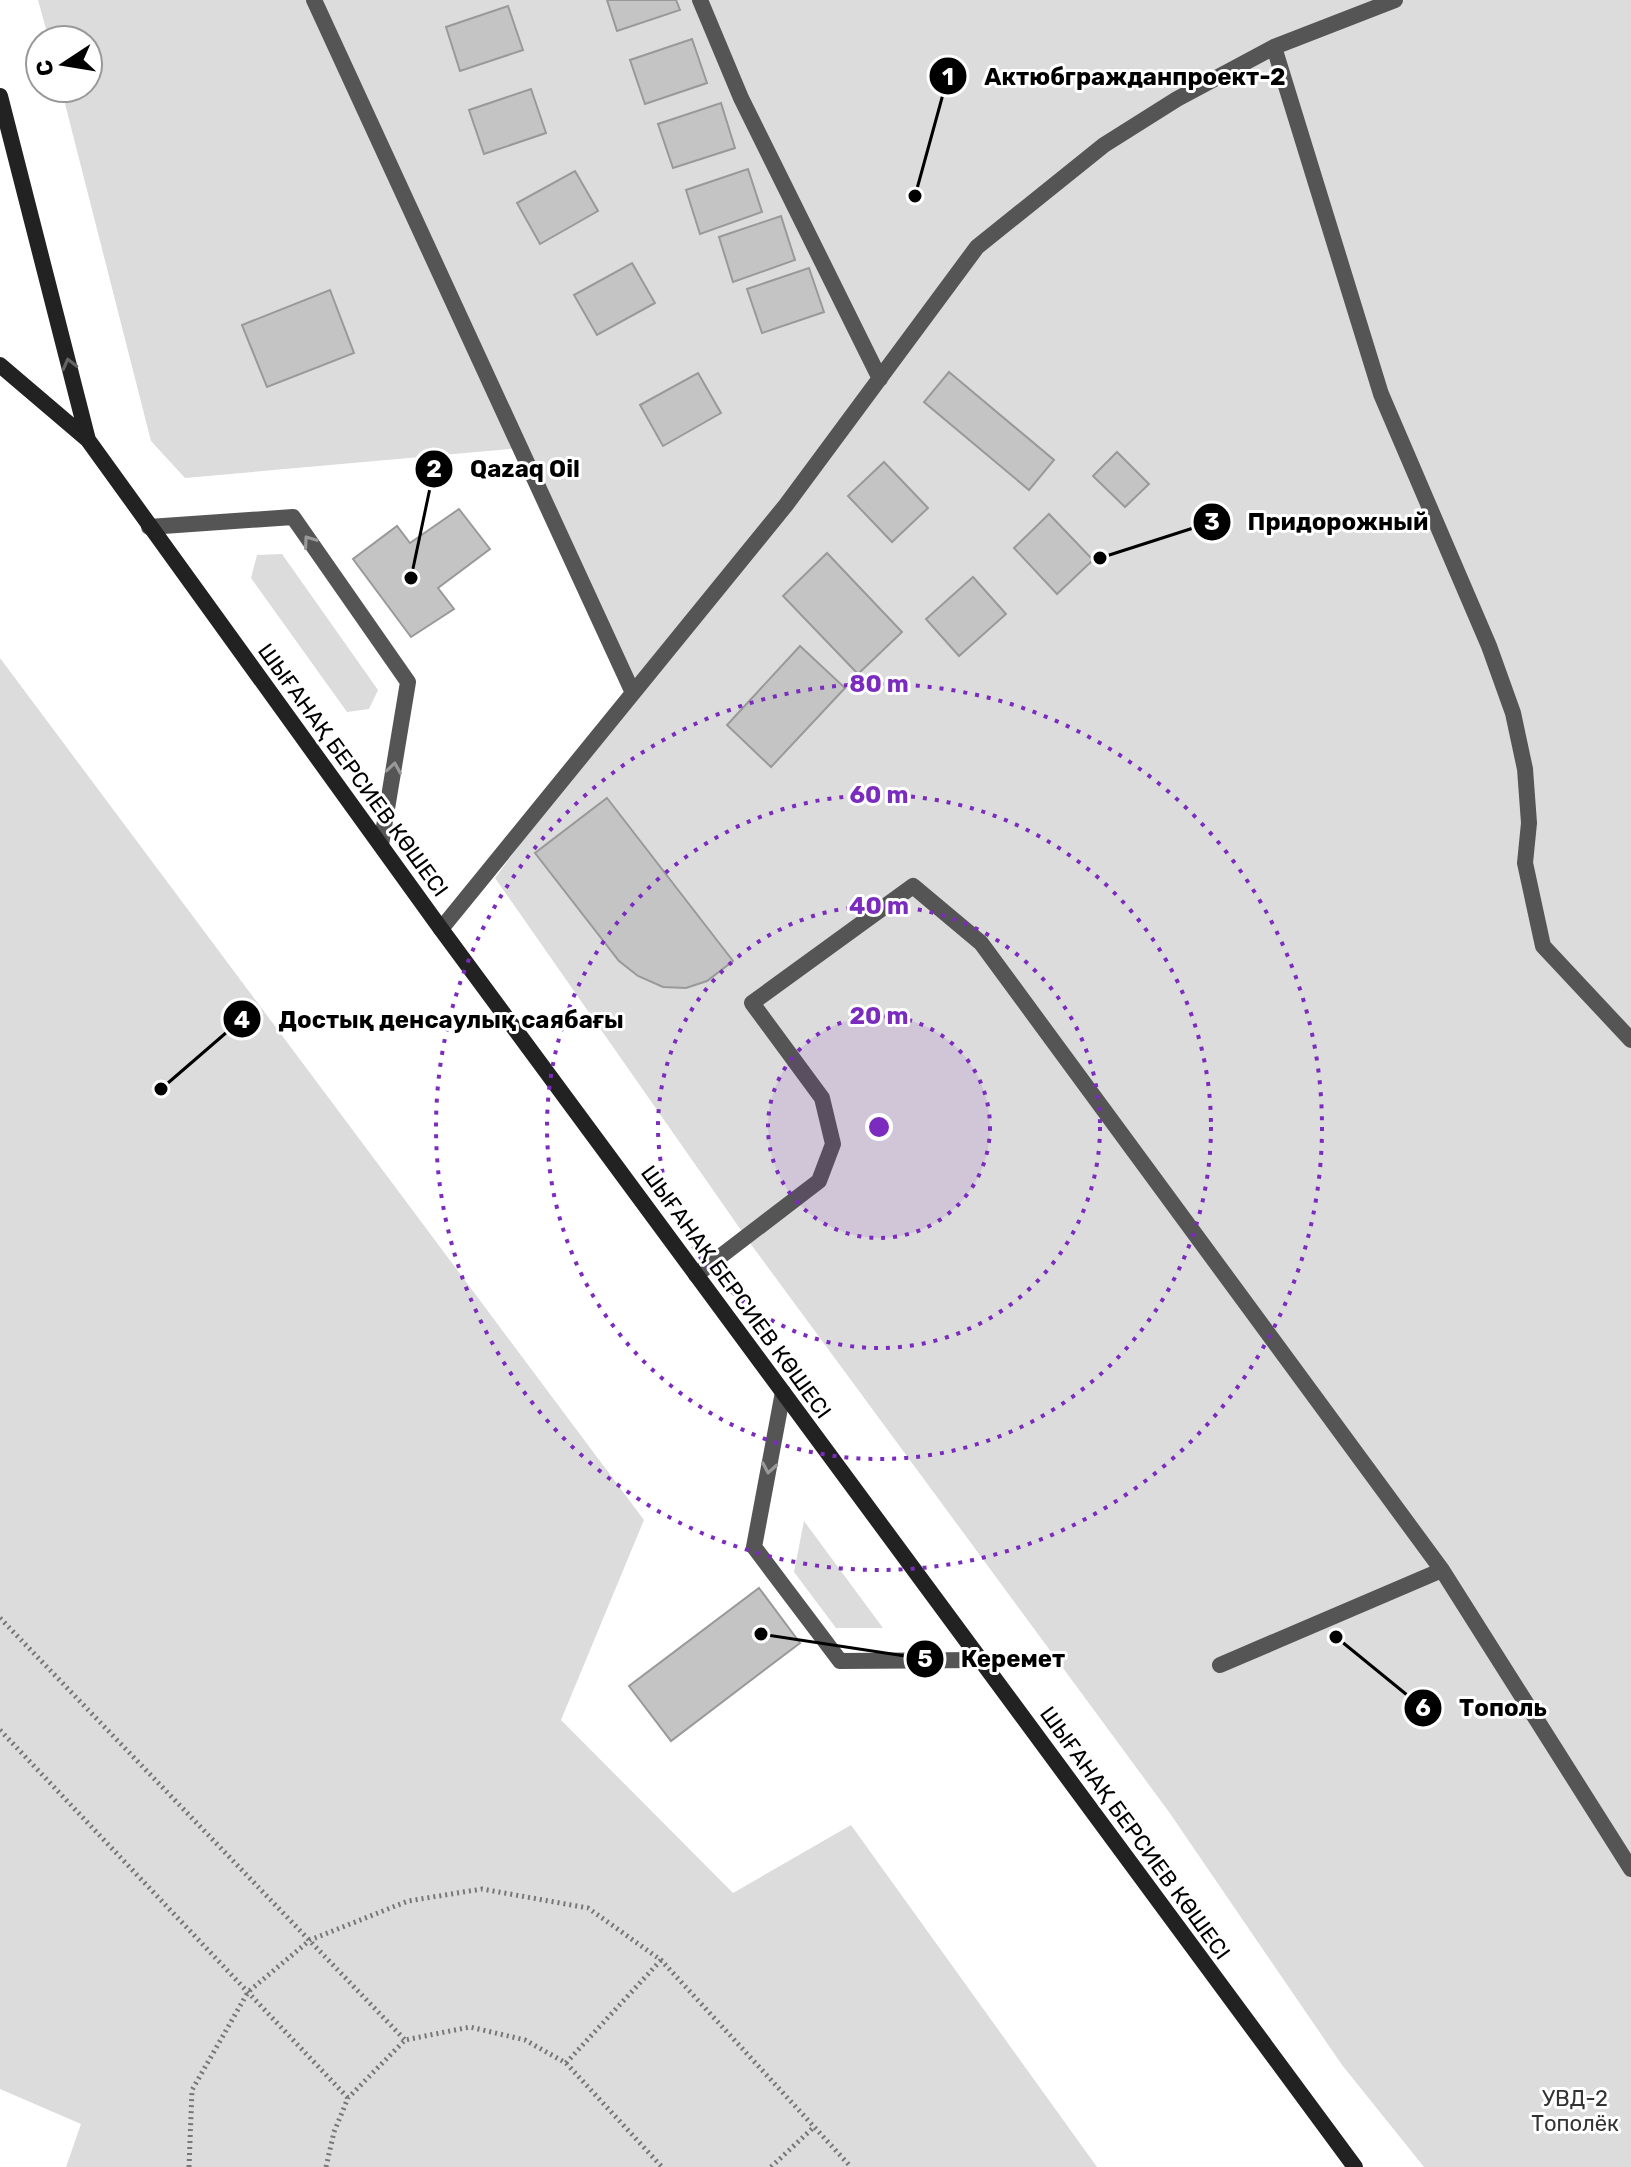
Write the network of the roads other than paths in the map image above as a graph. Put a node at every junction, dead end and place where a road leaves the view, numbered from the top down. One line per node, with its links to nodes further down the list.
1 (314, 0): 11 (lane)
2 (700, 0): 8 (lane)
3 (1395, 0): 4 (lane)
4 (1375, 4): 5 (lane)
5 (1274, 47): 8 (lane); 14 (lane)
6 (0, 96): 9 (main road, one-way to 6)
7 (0, 365): 9 (main road)
8 (880, 379): 11 (lane)
9 (88, 440): 10 (main road, ШЫҒАНАҚ БЕРСИЕВ КӨШЕСІ)
10 (149, 527): 12 (main road, ШЫҒАНАҚ БЕРСИЕВ КӨШЕСІ); 12 (lane, one-way to 10)
11 (633, 693): 13 (lane)
12 (381, 845): 13 (main road, ШЫҒАНАҚ БЕРСИЕВ КӨШЕСІ)
13 (441, 929): 15 (main road, ШЫҒАНАҚ БЕРСИЕВ КӨШЕСІ)
14 (1631, 1040)
15 (696, 1275): 16 (main road, ШЫҒАНАҚ БЕРСИЕВ КӨШЕСІ); 17 (lane)
16 (783, 1392): 18 (main road, ШЫҒАНАҚ БЕРСИЕВ КӨШЕСІ); 18 (lane, one-way to 18)
17 (1442, 1570): 19 (lane); 20 (lane)
18 (980, 1660): 21 (main road, ШЫҒАНАҚ БЕРСИЕВ КӨШЕСІ)
19 (1220, 1665)
20 (1631, 1869)
21 (1355, 2167)

